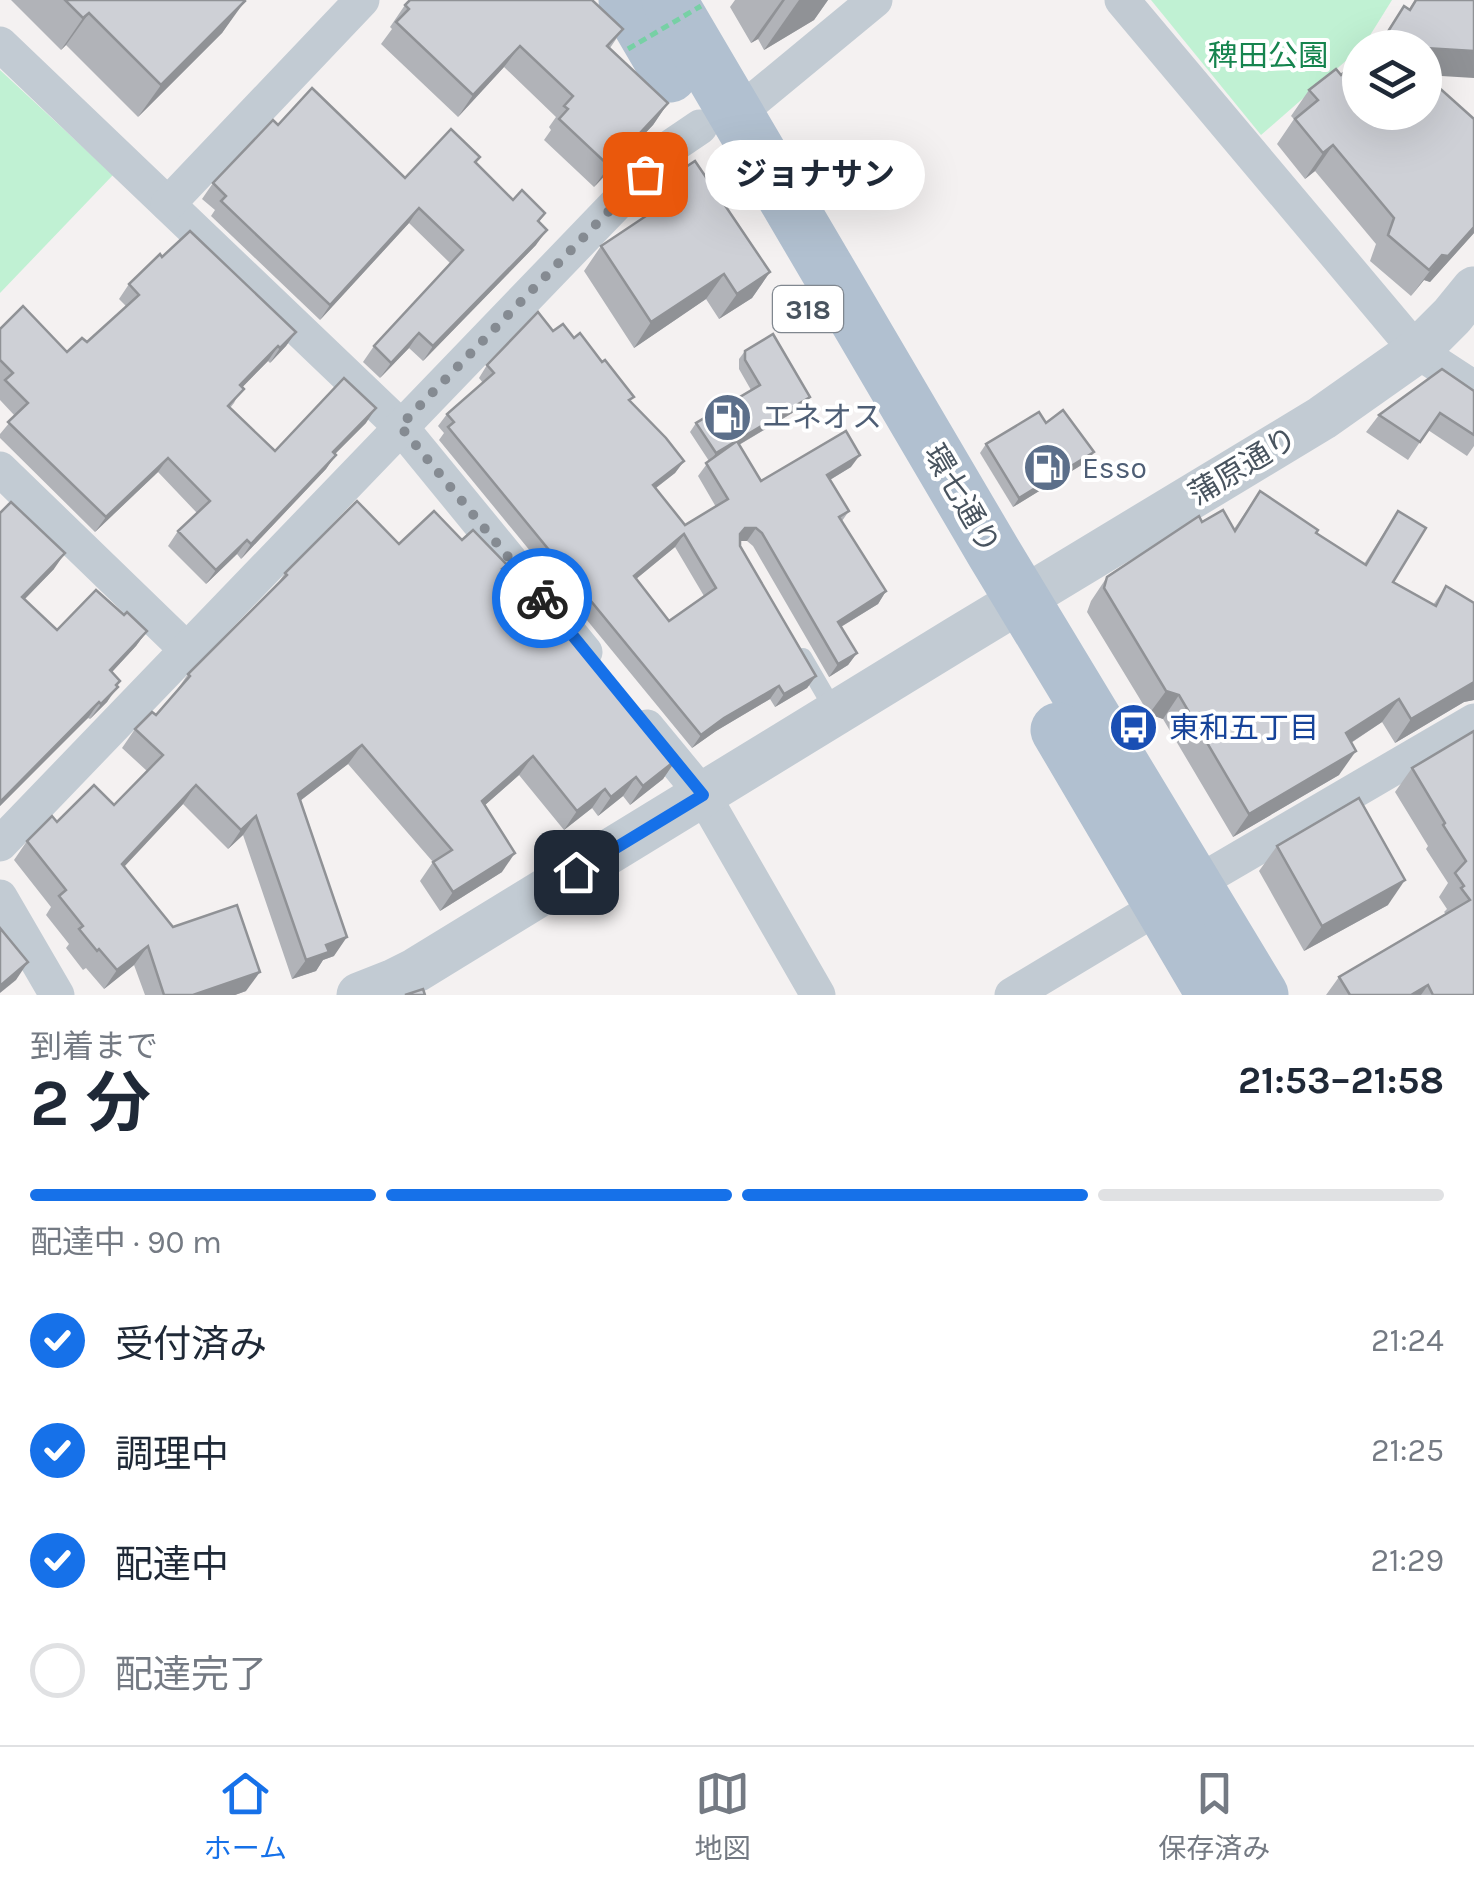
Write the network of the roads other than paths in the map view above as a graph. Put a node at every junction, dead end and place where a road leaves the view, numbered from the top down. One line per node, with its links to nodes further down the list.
1 (362, 0): 8 (street)
2 (875, 0): 7 (street)
3 (1122, 0): 10 (street)
4 (685, 3): 7 (main road, 環七通り / 318)
5 (627, 24): 7 (main road, 環七通り / 318)
6 (0, 44): 8 (street)
7 (718, 120): 12 (street); 14 (main road, 環七通り / 318)
8 (168, 204): 12 (street)
9 (1474, 289): 10 (street, 蒲原通り)
10 (1417, 351): 11 (street); 14 (street, 蒲原通り)
11 (1474, 388)
12 (400, 426): 16 (street); 17 (street)
13 (0, 469): 16 (street)
14 (1007, 608): 19 (street, 蒲原通り); 23 (main road, 環七通り / 318)
15 (798, 647): 19 (lane)
16 (186, 649): 22 (street)
17 (601, 671)
18 (626, 701): 21 (street)
19 (836, 712): 21 (street, 蒲原通り)
20 (1474, 721): 23 (street)
21 (703, 795): 26 (street, 蒲原通り); 27 (street)
22 (0, 844)
23 (1178, 895): 28 (street); 29 (main road, 環七通り / 318); 30 (main road, 環七通り / 318)
24 (2, 906): 25 (street)
25 (57, 995)
26 (359, 995)
27 (818, 995)
28 (1012, 995)
29 (1214, 995)
30 (1261, 995)

